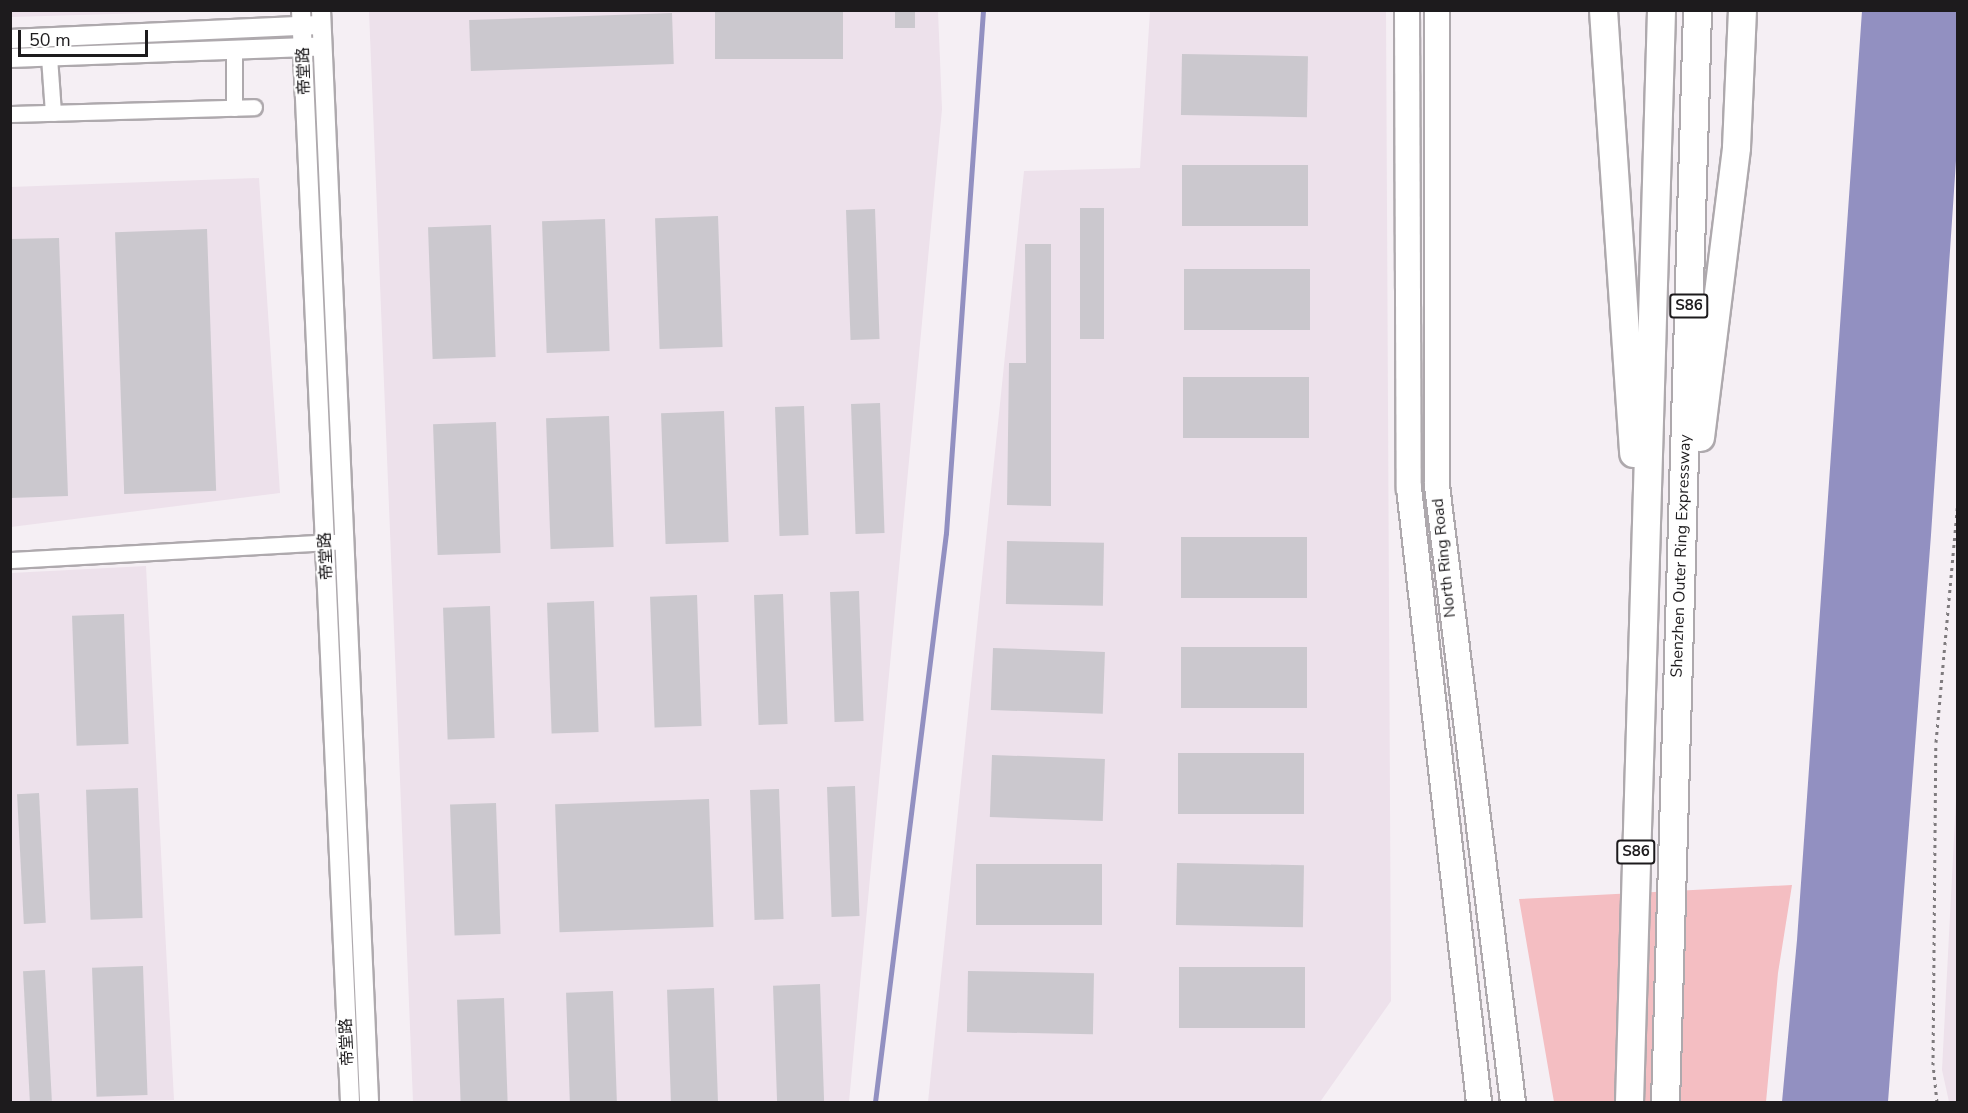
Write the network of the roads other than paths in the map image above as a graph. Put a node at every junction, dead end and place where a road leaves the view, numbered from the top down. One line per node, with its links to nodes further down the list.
1 (1407, 10): 24 (main road, North Ring Road)
2 (1437, 10): 25 (main road, North Ring Road)
3 (1603, 10): 22 (highway)
4 (1661, 10): 22 (highway, S86)
5 (1698, 10): 23 (highway, Shenzhen Outer Ring Expressway / S86)
6 (1742, 10): 23 (highway)
7 (302, 18): 8 (street); 9 (street); 11 (street, 帝堂路)
8 (321, 18): 10 (street, 帝堂路)
9 (10, 39)
10 (323, 47): 11 (street); 20 (street, 帝堂路)
11 (303, 48): 12 (street); 19 (street, 帝堂路)
12 (234, 50): 13 (street); 16 (street)
13 (49, 57): 14 (street); 17 (street)
14 (10, 58)
15 (254, 107): 16 (street)
16 (234, 108): 17 (street)
17 (53, 113): 18 (street)
18 (10, 114)
19 (325, 542): 20 (street); 21 (street); 26 (street, 帝堂路)
20 (345, 542): 27 (street, 帝堂路)
21 (10, 560)
22 (1643, 601): 28 (highway, S86)
23 (1680, 602): 29 (highway, Shenzhen Outer Ring Expressway / S86)
24 (1479, 1100)
25 (1514, 1100)
26 (350, 1102)
27 (369, 1102)
28 (1629, 1102)
29 (1665, 1102)

